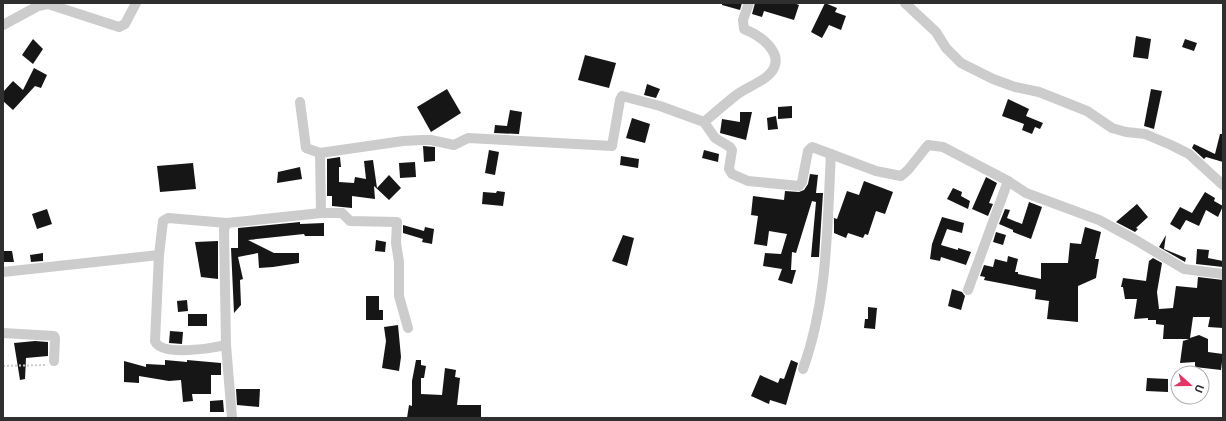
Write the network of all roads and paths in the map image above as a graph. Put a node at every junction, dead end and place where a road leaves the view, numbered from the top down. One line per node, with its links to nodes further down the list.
1 (136, 3): 4 (street)
2 (749, 3): 6 (street)
3 (905, 3): 10 (street)
4 (3, 25)
5 (300, 102): 7 (street)
6 (704, 122): 7 (street); 8 (street)
7 (320, 153): 11 (street)
8 (831, 154): 9 (street); 22 (street)
9 (1008, 181): 15 (street); 16 (street)
10 (1223, 185)
11 (322, 213): 12 (street); 17 (street)
12 (227, 223): 13 (street); 19 (street)
13 (158, 255): 14 (street); 19 (street)
14 (3, 272)
15 (1223, 274)
16 (968, 290)
17 (408, 328)
18 (3, 333): 20 (street)
19 (226, 346): 23 (street)
20 (54, 361): 21 (path)
21 (3, 366)
22 (803, 369)
23 (232, 418)

